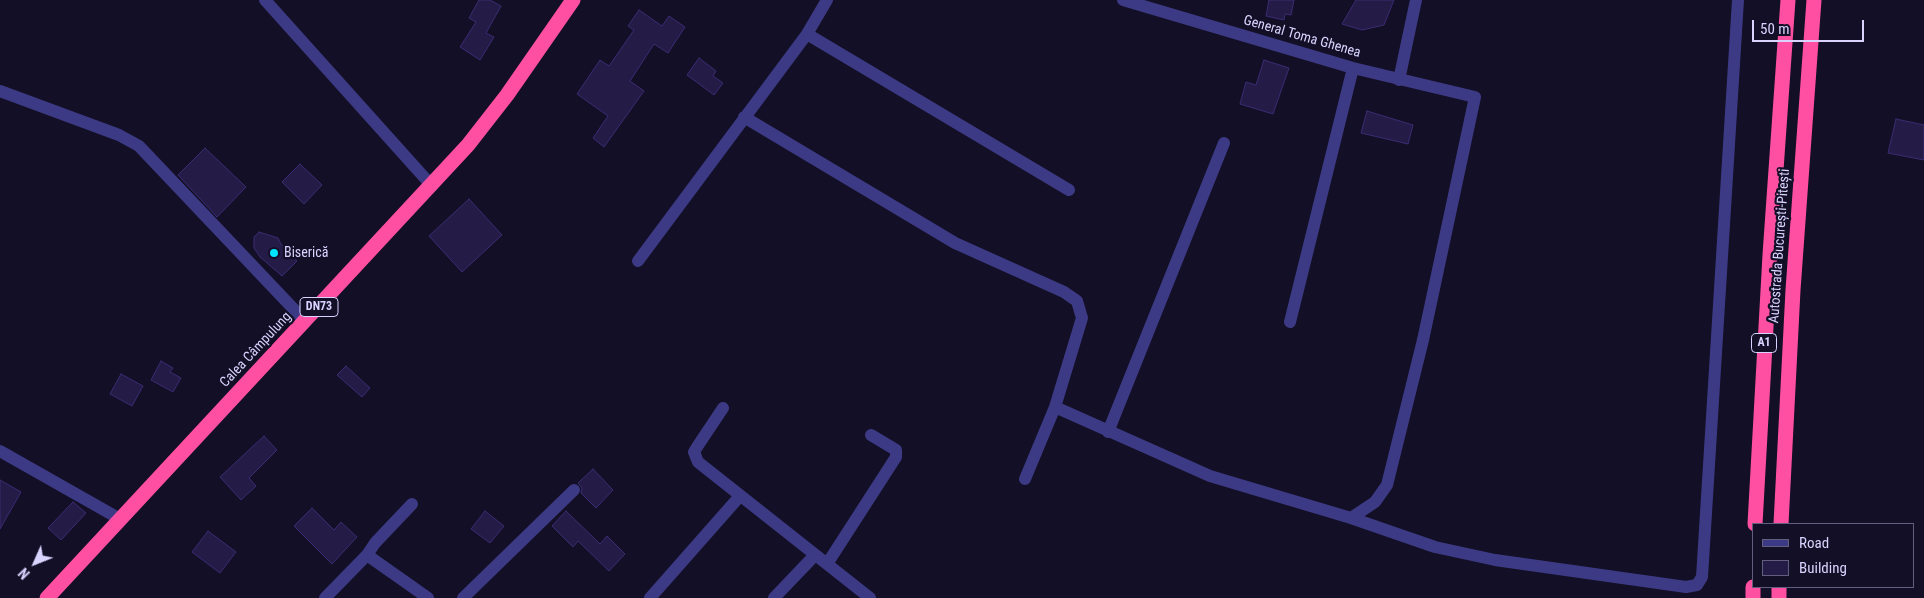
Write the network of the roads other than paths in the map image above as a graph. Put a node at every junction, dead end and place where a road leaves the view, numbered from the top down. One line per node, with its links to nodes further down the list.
1 (265, 0): 15 (street)
2 (572, 0): 15 (highway, Calea Câmpulung / DN73)
3 (827, 0): 9 (street)
4 (1123, 0): 10 (street, General Toma Ghenea)
5 (1416, 0): 11 (street)
6 (1738, 0): 29 (street)
7 (1788, 0): 31 (highway, Autostrada București-Pitești / A1)
8 (1814, 0): 32 (highway, Autostrada București-Pitești / A1)
9 (807, 34): 13 (street); 16 (street)
10 (1352, 68): 11 (street, General Toma Ghenea); 19 (street)
11 (1399, 80): 29 (street, General Toma Ghenea)
12 (0, 91): 18 (street)
13 (744, 117): 17 (street); 20 (street)
14 (1224, 143): 22 (street)
15 (432, 186): 18 (highway, Calea Câmpulung / DN73)
16 (1069, 190)
17 (638, 261)
18 (305, 321): 30 (highway, Calea Câmpulung / DN73)
19 (1290, 322)
20 (1055, 407): 22 (street); 25 (street)
21 (723, 408): 27 (street)
22 (1108, 432): 29 (street)
23 (871, 435): 35 (street)
24 (0, 451): 30 (street)
25 (1025, 479)
26 (574, 490): 39 (street)
27 (740, 496): 34 (street); 40 (street)
28 (412, 504): 33 (street)
29 (1351, 518)
30 (120, 519): 36 (highway, Calea Câmpulung / DN73)
31 (1755, 523)
32 (1781, 523)
33 (367, 555): 37 (street); 38 (street)
34 (815, 555): 35 (street); 41 (street)
35 (827, 564): 42 (street)
36 (47, 598)
37 (325, 598)
38 (428, 598)
39 (463, 598)
40 (650, 598)
41 (774, 598)
42 (870, 598)

